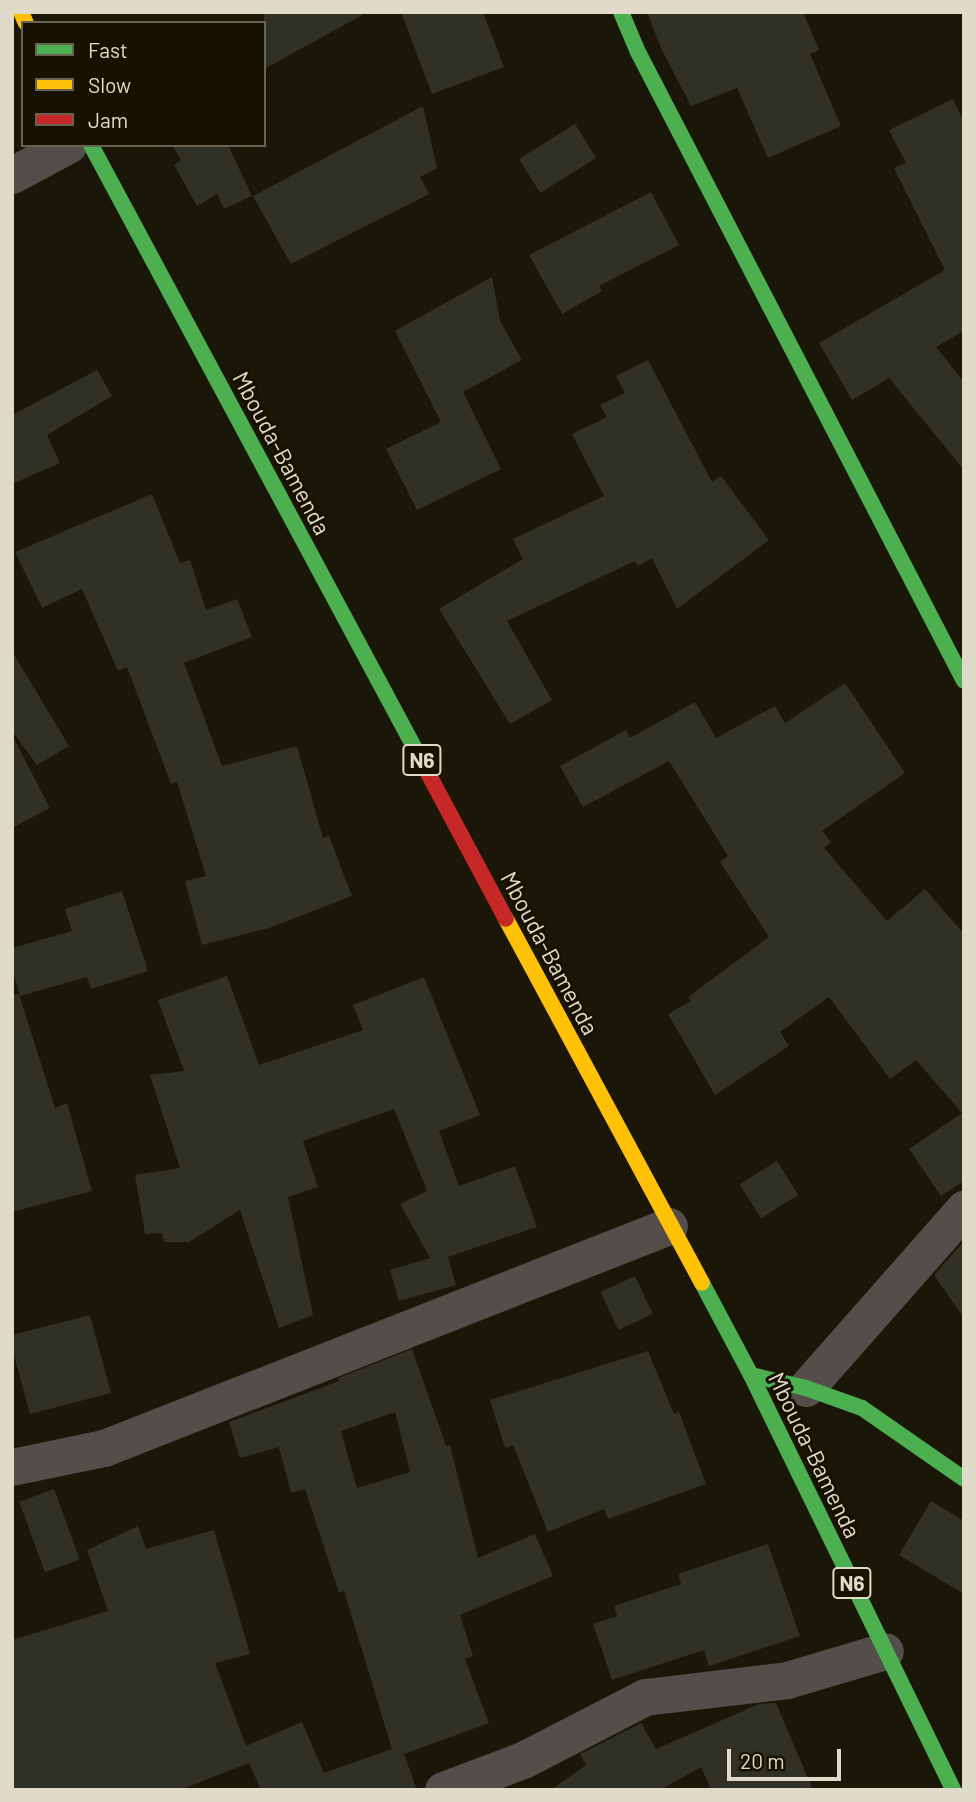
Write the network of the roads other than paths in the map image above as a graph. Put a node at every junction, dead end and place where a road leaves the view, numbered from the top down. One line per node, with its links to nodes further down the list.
1 (621, 12): 5 (main road)
2 (64, 147): 4 (street)
3 (92, 147): 7 (main road, Mbouda-Bamenda / N6)
4 (12, 175)
5 (964, 681)
6 (964, 1209): 9 (street)
7 (669, 1226): 8 (main road, Mbouda-Bamenda / N6); 10 (street)
8 (751, 1375): 9 (main road); 12 (main road, Mbouda-Bamenda / N6)
9 (806, 1388): 11 (main road)
10 (12, 1467)
11 (964, 1479)
12 (885, 1651): 13 (street); 14 (main road, Mbouda-Bamenda / N6)
13 (443, 1790)
14 (953, 1790)

